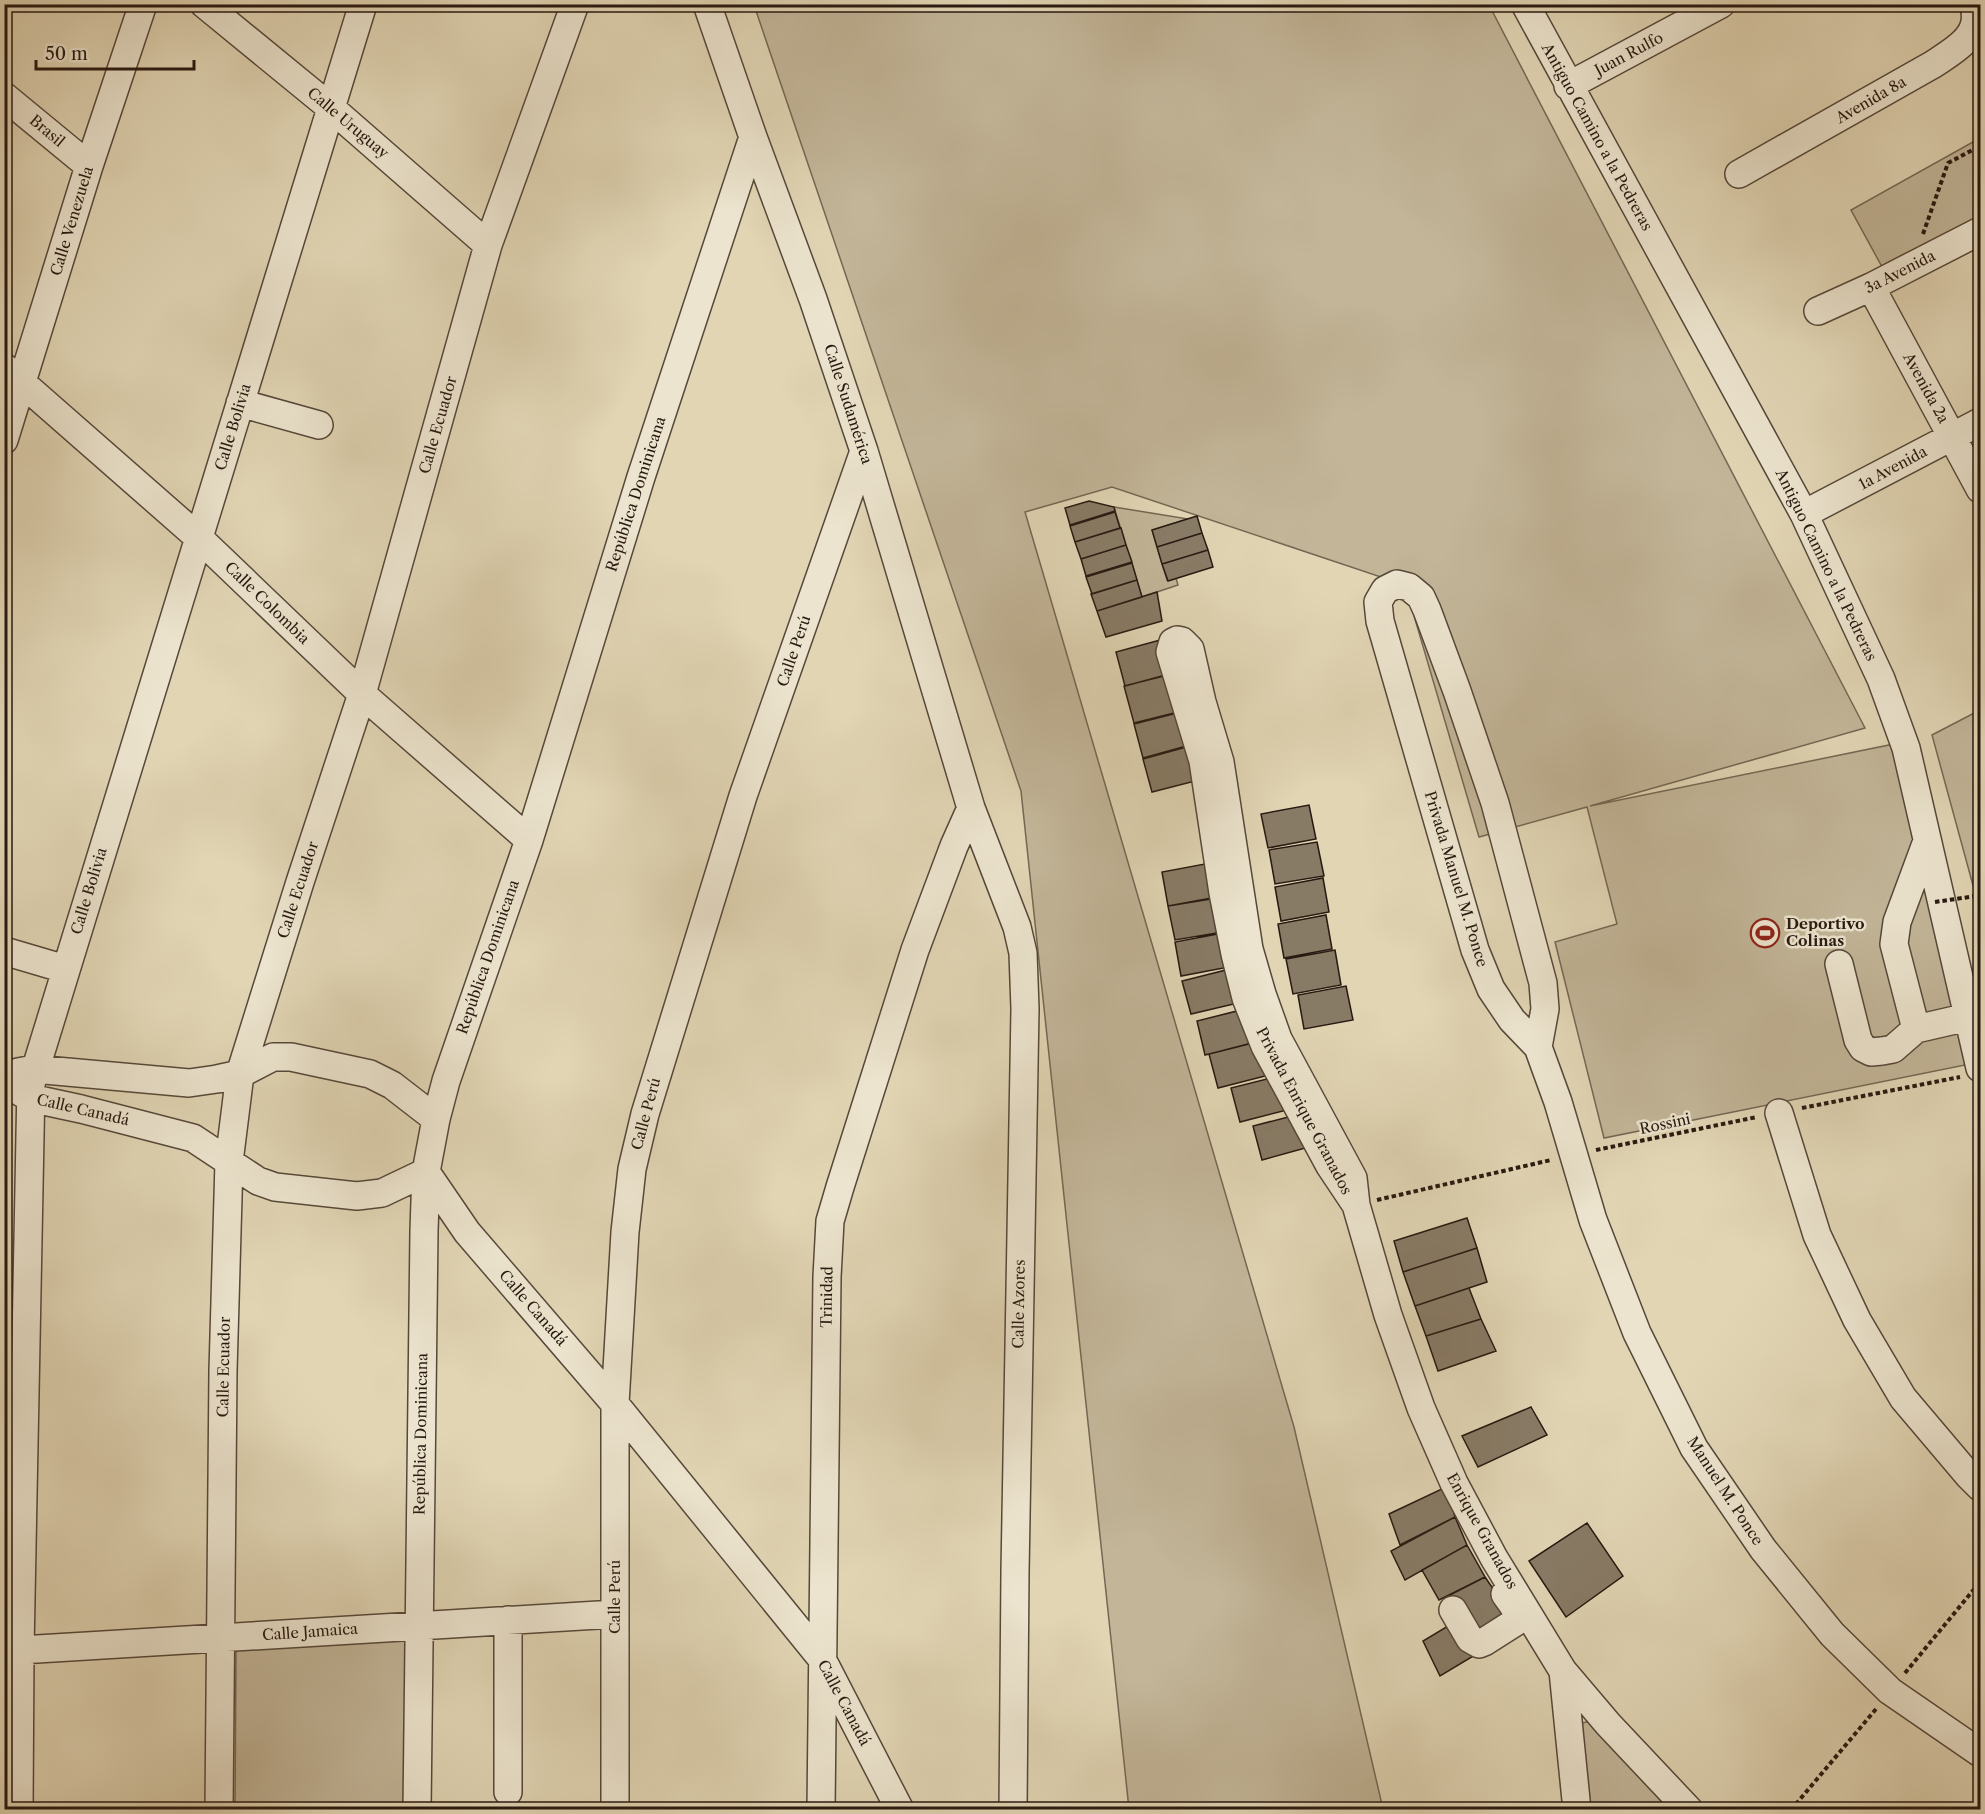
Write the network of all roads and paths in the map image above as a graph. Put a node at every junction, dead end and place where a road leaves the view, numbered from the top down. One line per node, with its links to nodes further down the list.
1 (143, 4): 14 (street, Calle Venezuela)
2 (204, 4): 11 (street, Calle Uruguay)
3 (363, 4): 11 (street, Calle Bolivia)
4 (575, 4): 17 (street, Calle Ecuador)
5 (707, 4): 12 (street, Calle Sudamérica)
6 (1525, 4): 9 (street, Antiguo Camino a la Pedreras)
7 (1973, 4): 15 (street, Avenida 8a)
8 (1712, 7): 9 (street, Juan Rulfo)
9 (1568, 86): 29 (street, Antiguo Camino a la Pedreras)
10 (4, 96): 14 (street, Brasil)
11 (331, 108): 17 (street, Calle Uruguay); 22 (street, Calle Bolivia)
12 (753, 137): 27 (street, Calle Sudamérica); 33 (street, República Dominicana)
13 (1980, 146): 18 (path)
14 (89, 166): 21 (street, Calle Venezuela)
15 (1739, 174)
16 (1980, 231): 18 (street, 3a Avenida)
17 (488, 244): 31 (street, Calle Ecuador)
18 (1912, 266): 19 (street, 3a Avenida)
19 (1871, 287): 20 (street, 3a Avenida); 25 (street, Avenida 2a)
20 (1818, 311)
21 (13, 374): 26 (street, Calle Venezuela); 30 (street, Calle Colombia)
22 (240, 403): 24 (street); 30 (street, Calle Bolivia)
23 (1980, 422): 25 (street, 1a Avenida)
24 (319, 425)
25 (1953, 436): 28 (street, Avenida 2a); 29 (street, 1a Avenida)
26 (4, 440)
27 (864, 451): 32 (street, Calle Sudamérica); 55 (street, Calle Perú)
28 (1980, 489)
29 (1804, 514): 34 (street, Antiguo Camino a la Pedreras)
30 (199, 538): 31 (street, Calle Colombia); 39 (street, Calle Bolivia)
31 (362, 694): 33 (street, Calle Colombia); 45 (street, Calle Ecuador)
32 (971, 808): 64 (street, Trinidad); 74 (street, Calle Azores)
33 (529, 840): 50 (street, República Dominicana)
34 (1928, 840): 40 (street, Antiguo Camino a la Pedreras); 41 (street)
35 (1976, 896): 36 (path, bridge)
36 (1935, 902)
37 (4, 951): 39 (street)
38 (1839, 964): 41 (street)
39 (65, 969): 43 (street, Calle Bolivia)
40 (1968, 1017): 41 (street); 44 (street, Antiguo Camino a la Pedreras)
41 (1916, 1029)
42 (1538, 1047): 42 (street, Privada Manuel M. Ponce); 51 (street, Privada Manuel M. Ponce)
43 (34, 1069): 45 (street, Calle Canadá); 46 (street, Calle Canadá); 48 (street, Calle Bolivia)
44 (1975, 1071): 49 (path, Rossini)
45 (240, 1074): 50 (street, Calle Canadá); 52 (street, Calle Ecuador)
46 (4, 1076)
47 (4, 1082): 48 (street, Calle Canadá)
48 (30, 1098): 52 (street, Calle Canadá); 63 (street, Calle Bolivia)
49 (1779, 1113): 51 (path, Rossini); 56 (street)
50 (436, 1119): 53 (street, República Dominicana)
51 (1574, 1155): 54 (path, Rossini); 66 (street, Manuel M. Ponce)
52 (228, 1162): 53 (street, Calle Canadá); 62 (street, Calle Ecuador)
53 (426, 1172): 55 (street, Calle Canadá); 61 (street, República Dominicana)
54 (1356, 1205): 54 (street, Privada Enrique Granados); 57 (street, Enrique Granados)
55 (615, 1404): 59 (street, Calle Perú); 64 (street, Calle Canadá)
56 (1980, 1487)
57 (1494, 1558): 58 (street); 65 (street, Enrique Granados)
58 (1453, 1610)
59 (615, 1614): 60 (street, Calle Jamaica); 71 (street, Calle Perú)
60 (508, 1620): 61 (street, Calle Jamaica); 67 (street)
61 (419, 1625): 62 (street, Calle Jamaica); 70 (street, República Dominicana)
62 (220, 1638): 63 (street, Calle Jamaica); 69 (street, Calle Ecuador)
63 (12, 1650): 68 (street, Calle Bolivia)
64 (822, 1659): 72 (street, Trinidad); 73 (street, Calle Canadá)
65 (1563, 1671): 75 (street); 76 (street, Enrique Granados)
66 (1980, 1753)
67 (508, 1792)
68 (19, 1809)
69 (219, 1809)
70 (417, 1809)
71 (615, 1809)
72 (821, 1809)
73 (900, 1809)
74 (1013, 1809)
75 (1577, 1809)
76 (1689, 1809)

